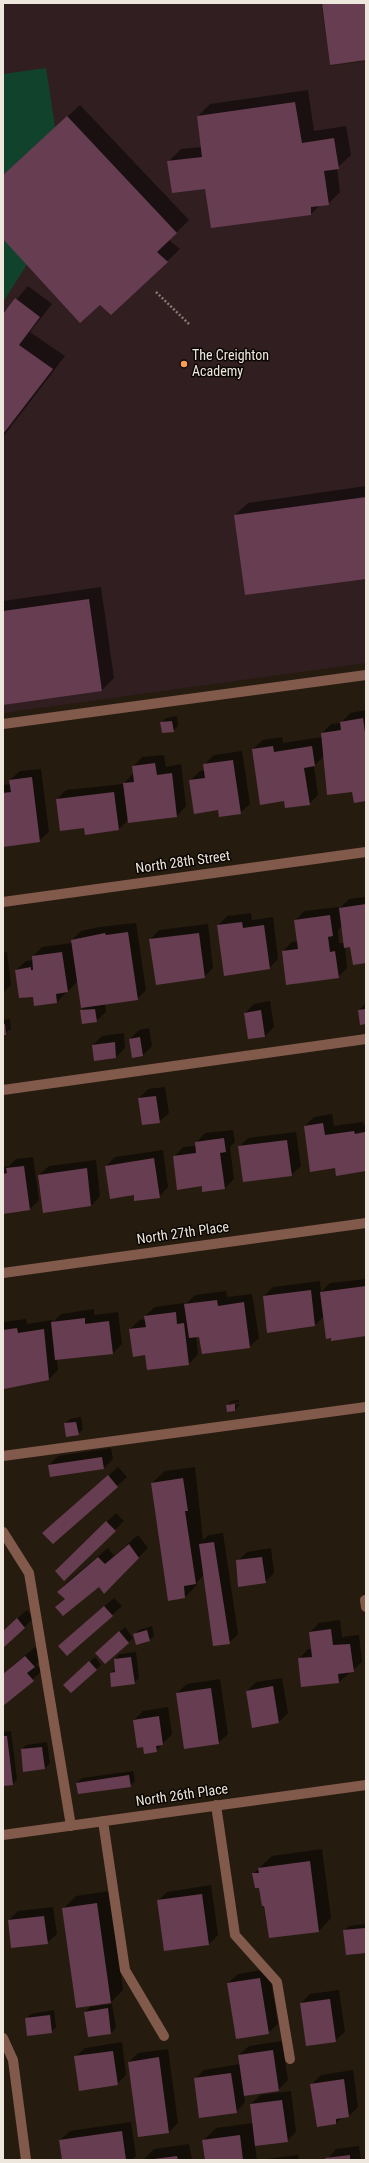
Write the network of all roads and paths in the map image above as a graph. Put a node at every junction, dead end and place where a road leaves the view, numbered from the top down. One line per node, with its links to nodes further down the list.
1 (156, 292): 2 (path)
2 (189, 324)
3 (366, 675): 4 (street)
4 (3, 724)
5 (366, 852): 6 (street, North 28th Street)
6 (3, 902)
7 (366, 1039): 8 (street)
8 (3, 1090)
9 (366, 1223): 10 (street, North 27th Place)
10 (3, 1273)
11 (366, 1407): 12 (street)
12 (3, 1456)
13 (3, 1532): 17 (street)
14 (366, 1785): 15 (street, North 26th Place)
15 (216, 1805): 16 (street, North 26th Place); 21 (street)
16 (103, 1821): 17 (street, North 26th Place); 19 (street)
17 (71, 1826): 18 (street, North 26th Place)
18 (3, 1836)
19 (164, 2036)
20 (3, 2038): 22 (street)
21 (290, 2059)
22 (26, 2160)

